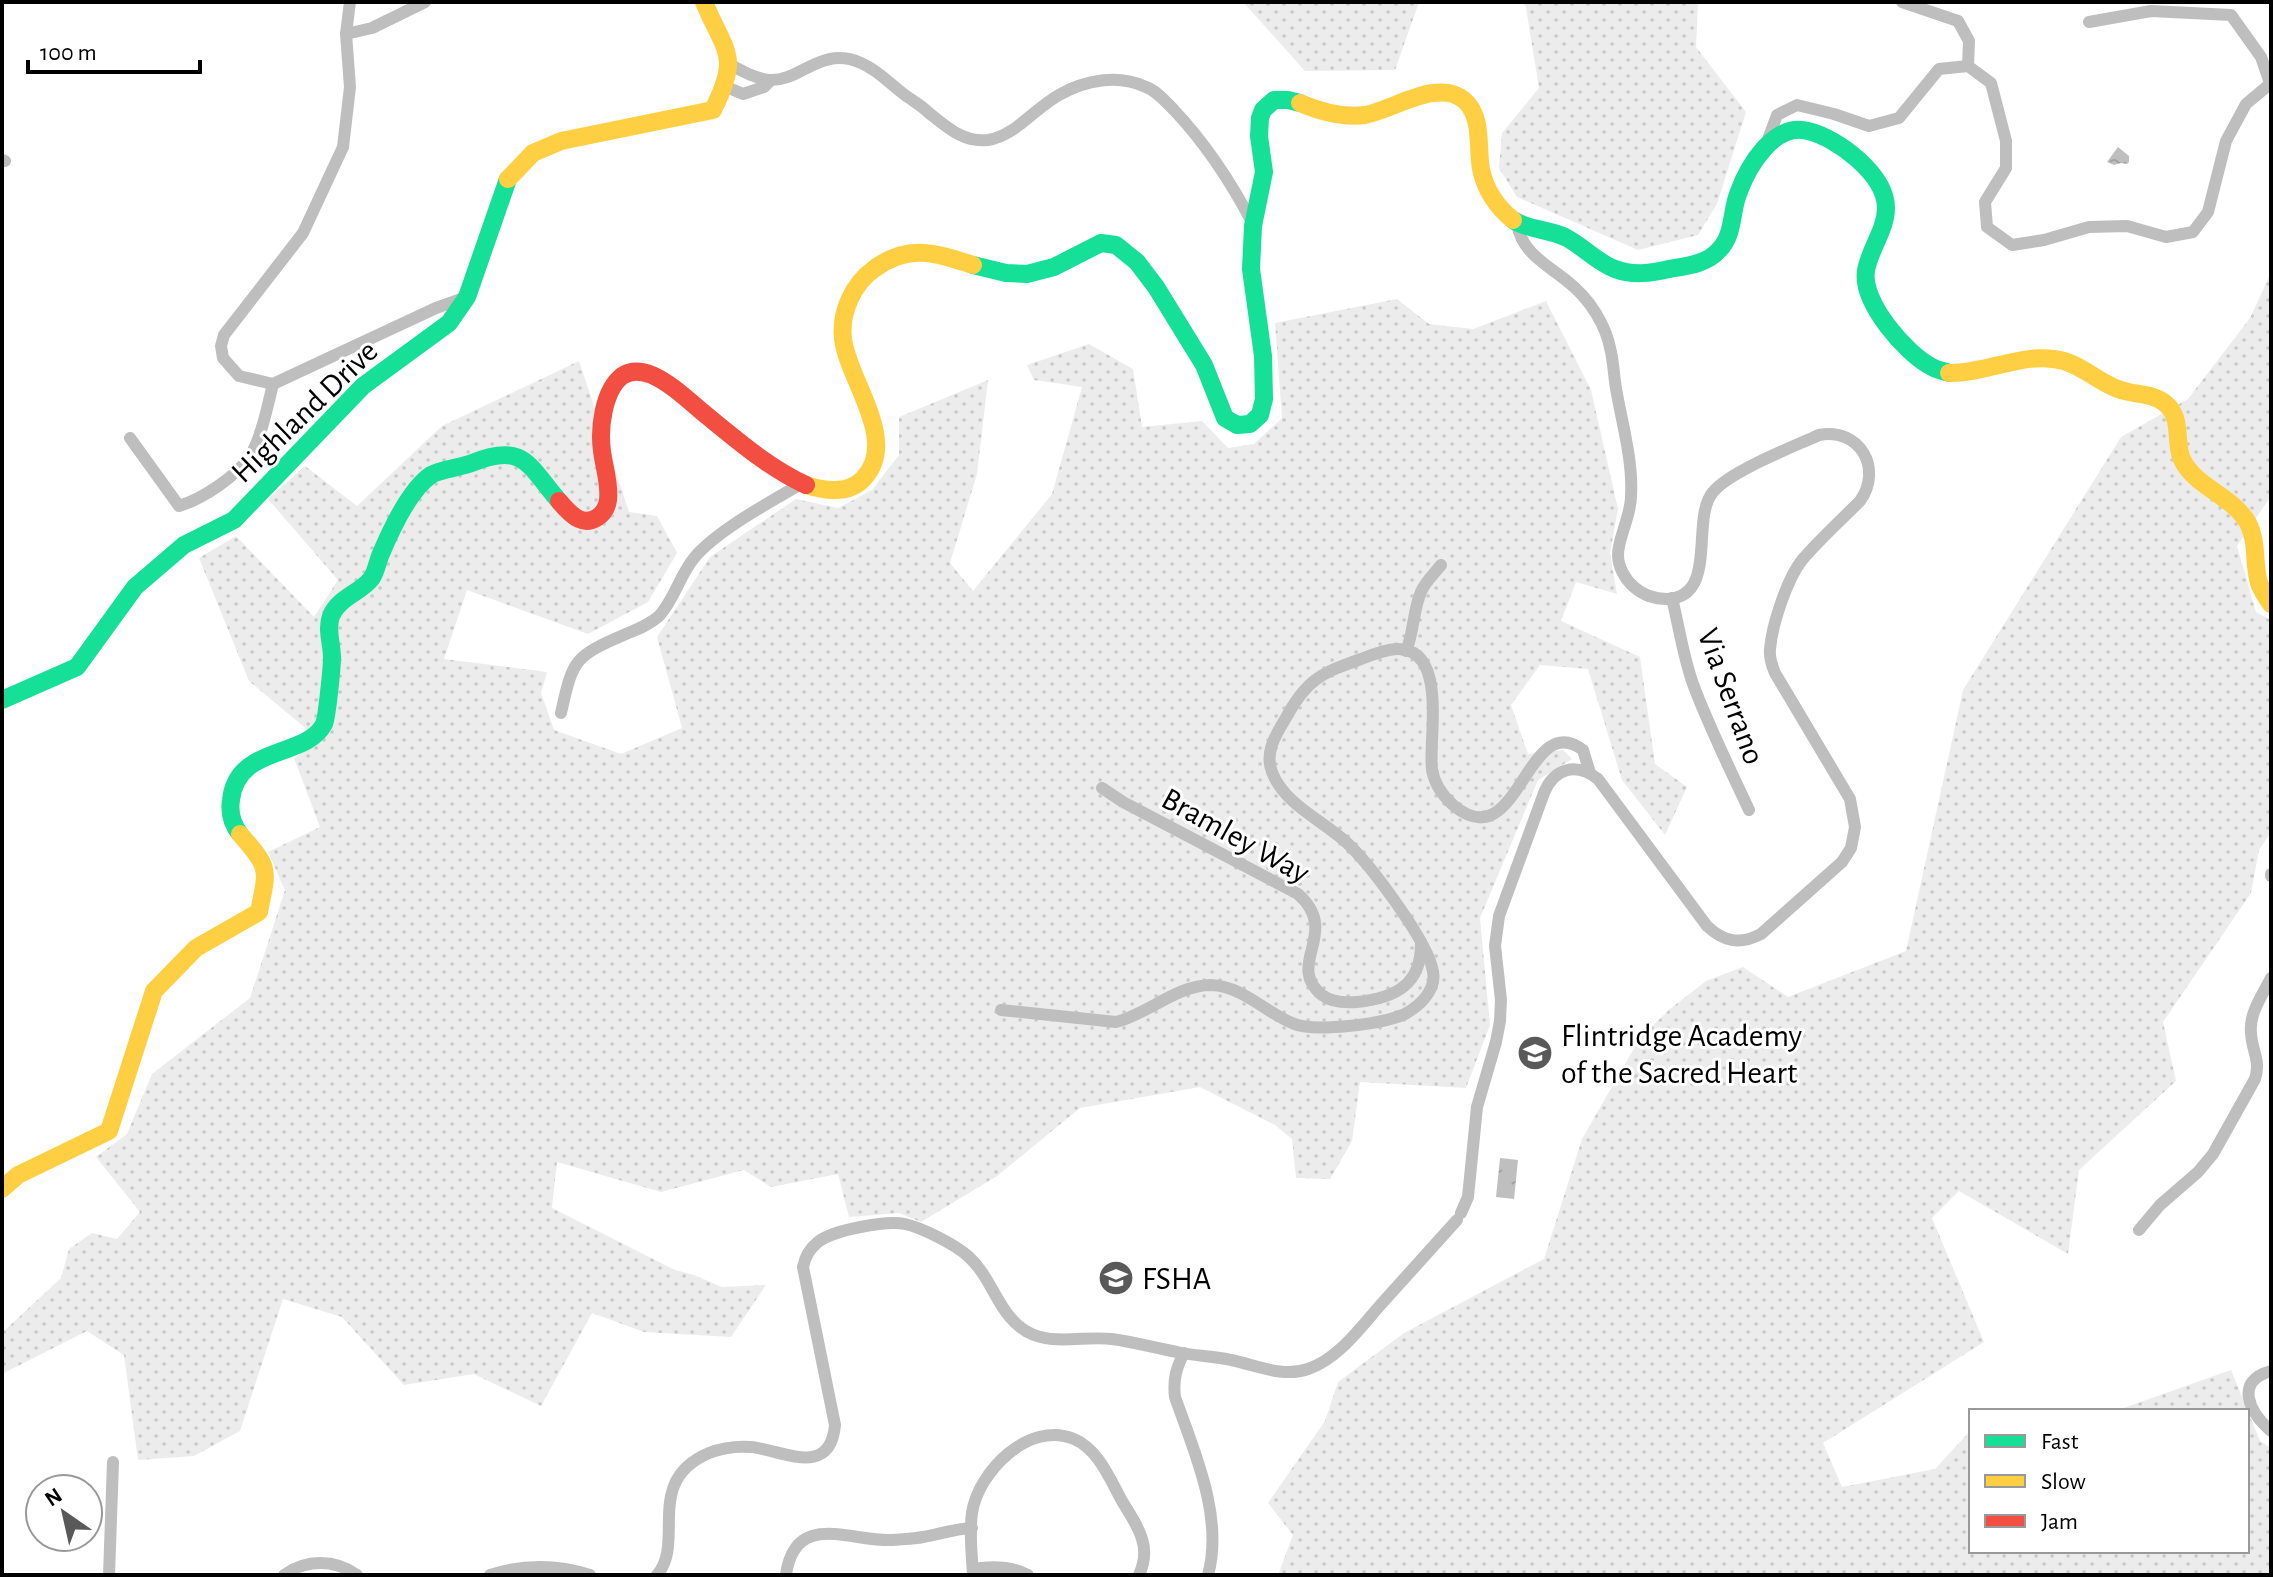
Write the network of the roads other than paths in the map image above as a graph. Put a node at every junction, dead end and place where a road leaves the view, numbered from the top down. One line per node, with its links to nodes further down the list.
1 (350, 2): 6 (street)
2 (425, 2): 6 (street)
3 (704, 2): 7 (street)
4 (1902, 2): 8 (street)
5 (2089, 22): 10 (street)
6 (346, 34): 16 (street)
7 (729, 64): 9 (street); 11 (street)
8 (1968, 66): 10 (street); 12 (street)
9 (771, 80): 11 (street); 13 (street)
10 (2270, 83)
11 (724, 86): 15 (street, Highland Drive)
12 (1767, 142): 14 (street); 21 (street)
13 (1253, 224): 14 (street); 18 (street)
14 (1517, 224): 20 (street)
15 (467, 297): 16 (street); 23 (street, Highland Drive)
16 (273, 384): 17 (street)
17 (130, 438)
18 (801, 484): 24 (street); 31 (street)
19 (1441, 565): 22 (street)
20 (1672, 598): 25 (street); 27 (street, Via Serrano)
21 (2271, 604)
22 (1406, 651): 25 (street); 28 (street)
23 (2, 700)
24 (561, 713)
25 (1590, 773): 33 (street)
26 (1102, 788): 28 (street, Bramley Way)
27 (1749, 810)
28 (1421, 942): 30 (street)
29 (2271, 978): 32 (street)
30 (1001, 1010)
31 (2, 1189)
32 (2139, 1230)
33 (1184, 1353): 44 (street); 48 (street)
34 (2271, 1371): 35 (street)
35 (2271, 1431)
36 (113, 1462): 39 (street)
37 (972, 1528): 38 (street); 45 (street); 47 (street)
38 (973, 1572): 46 (street)
39 (109, 1575)
40 (284, 1575): 41 (street)
41 (357, 1575)
42 (490, 1575): 43 (street)
43 (590, 1575)
44 (657, 1575)
45 (786, 1575)
46 (1028, 1575)
47 (1139, 1575)
48 (1208, 1575)

